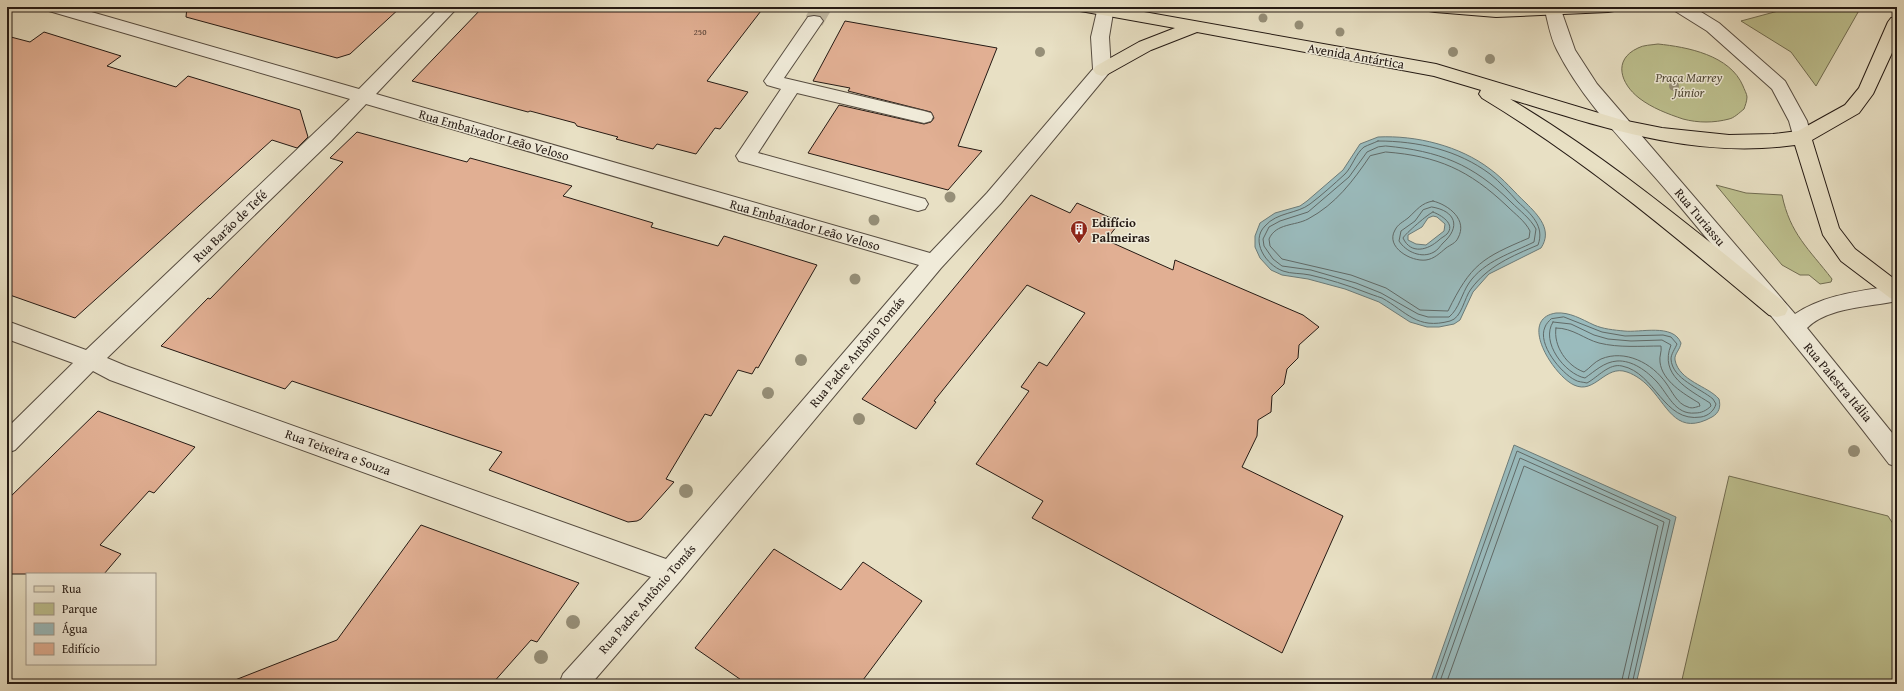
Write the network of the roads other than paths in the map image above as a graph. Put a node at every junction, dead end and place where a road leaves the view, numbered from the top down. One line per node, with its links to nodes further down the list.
1 (55, 7): 14 (street, Rua Embaixador Leão Veloso)
2 (450, 7): 14 (street, Rua Barão de Tefé)
3 (1435, 7): 7 (main road)
4 (1608, 7): 7 (main road)
5 (1681, 7): 17 (street)
6 (1099, 8): 10 (main road, Avenida Antártica); 11 (street)
7 (1553, 8): 16 (street)
8 (819, 12): 13 (street)
9 (1897, 22): 17 (main road)
10 (1195, 27): 11 (main road); 12 (main road, Avenida Antártica)
11 (1102, 70): 19 (street, Rua Padre Antônio Tomás)
12 (1454, 75): 16 (main road, Avenida Antártica); 21 (main road)
13 (793, 86): 15 (street); 18 (street)
14 (363, 96): 19 (street, Rua Embaixador Leão Veloso); 24 (street, Rua Barão de Tefé)
15 (924, 117)
16 (1621, 126): 17 (main road); 21 (street, Rua Turiassu)
17 (1802, 137): 20 (main road)
18 (918, 204)
19 (934, 262): 27 (street, Rua Padre Antônio Tomás)
20 (1897, 292): 23 (street)
21 (1777, 309): 23 (street, Rua Palestra Itália)
22 (7, 330): 24 (street, Rua Teixeira e Souza)
23 (1795, 330): 26 (street, Rua Palestra Itália)
24 (90, 360): 25 (street, Rua Barão de Tefé); 27 (street, Rua Teixeira e Souza)
25 (7, 443)
26 (1897, 457)
27 (670, 573): 28 (street, Rua Padre Antônio Tomás)
28 (573, 684)

